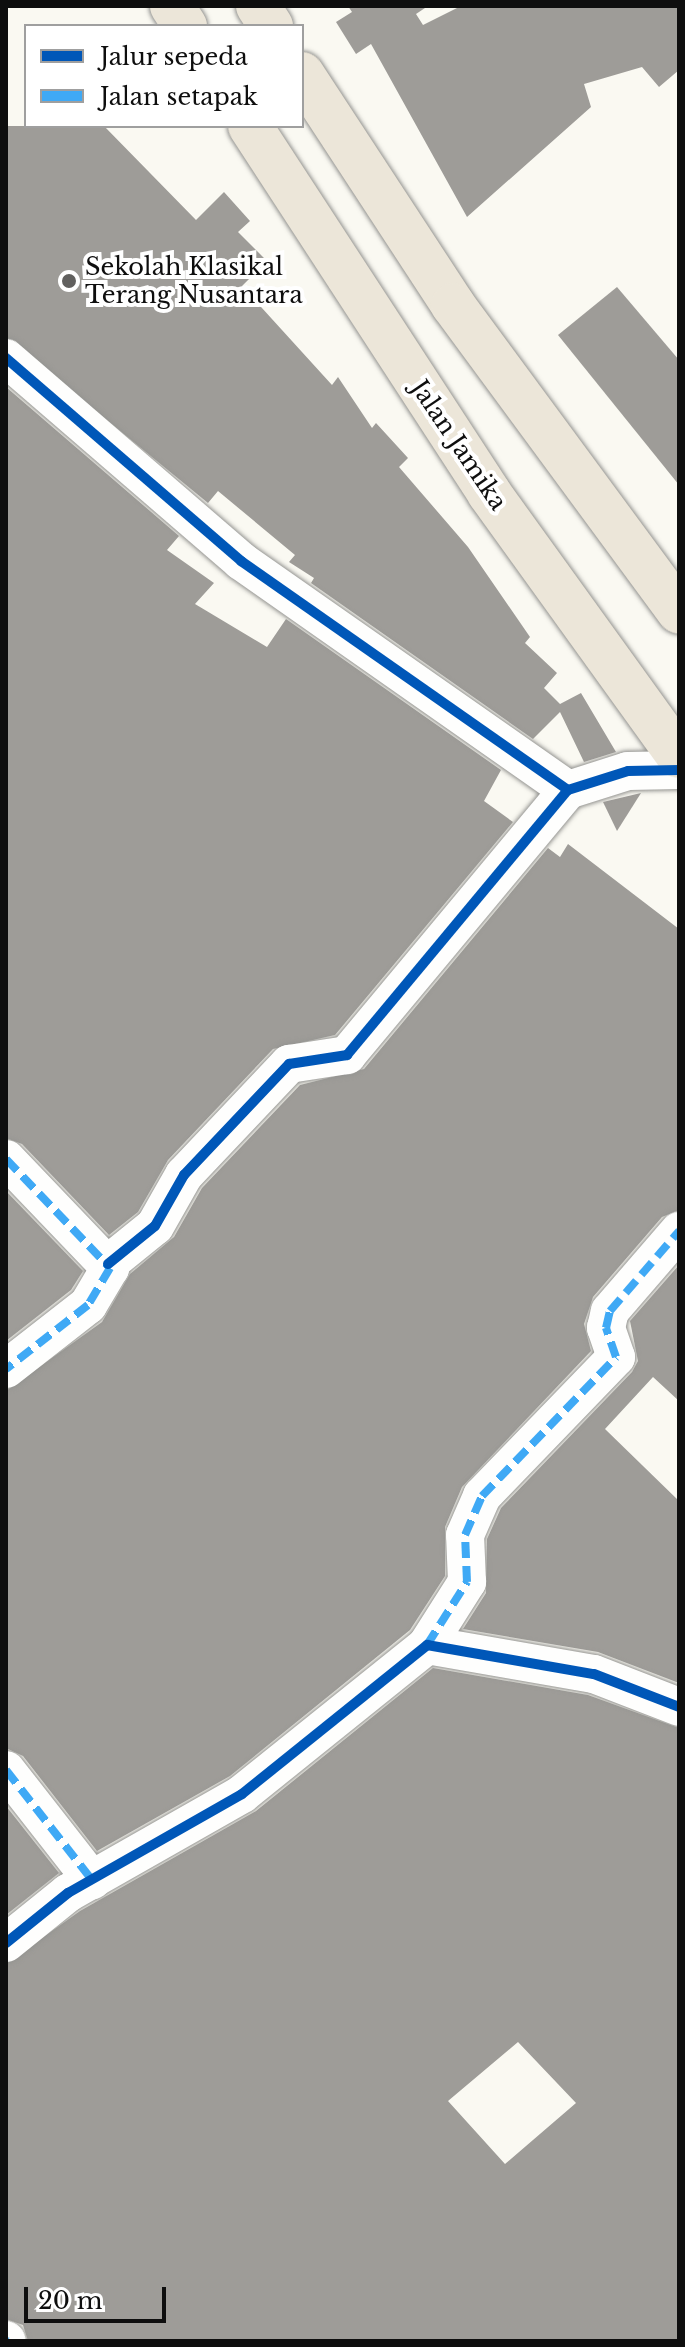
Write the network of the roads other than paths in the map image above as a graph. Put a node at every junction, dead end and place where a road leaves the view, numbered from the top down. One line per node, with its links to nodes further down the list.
1 (172, 6): 3 (main road)
2 (258, 6): 4 (main road)
3 (184, 24)
4 (270, 24)
5 (304, 77): 8 (main road)
6 (251, 128): 9 (main road, Jalan Jamika)
7 (6, 358): 11 (street)
8 (679, 612)
9 (679, 756)
10 (679, 770): 11 (street)
11 (568, 790): 14 (street)
12 (6, 1159): 14 (street)
13 (679, 1231): 16 (street)
14 (108, 1264): 15 (street)
15 (6, 1369)
16 (427, 1645): 17 (street); 19 (street)
17 (679, 1707)
18 (6, 1770): 19 (street)
19 (92, 1880): 20 (street)
20 (6, 1943)

